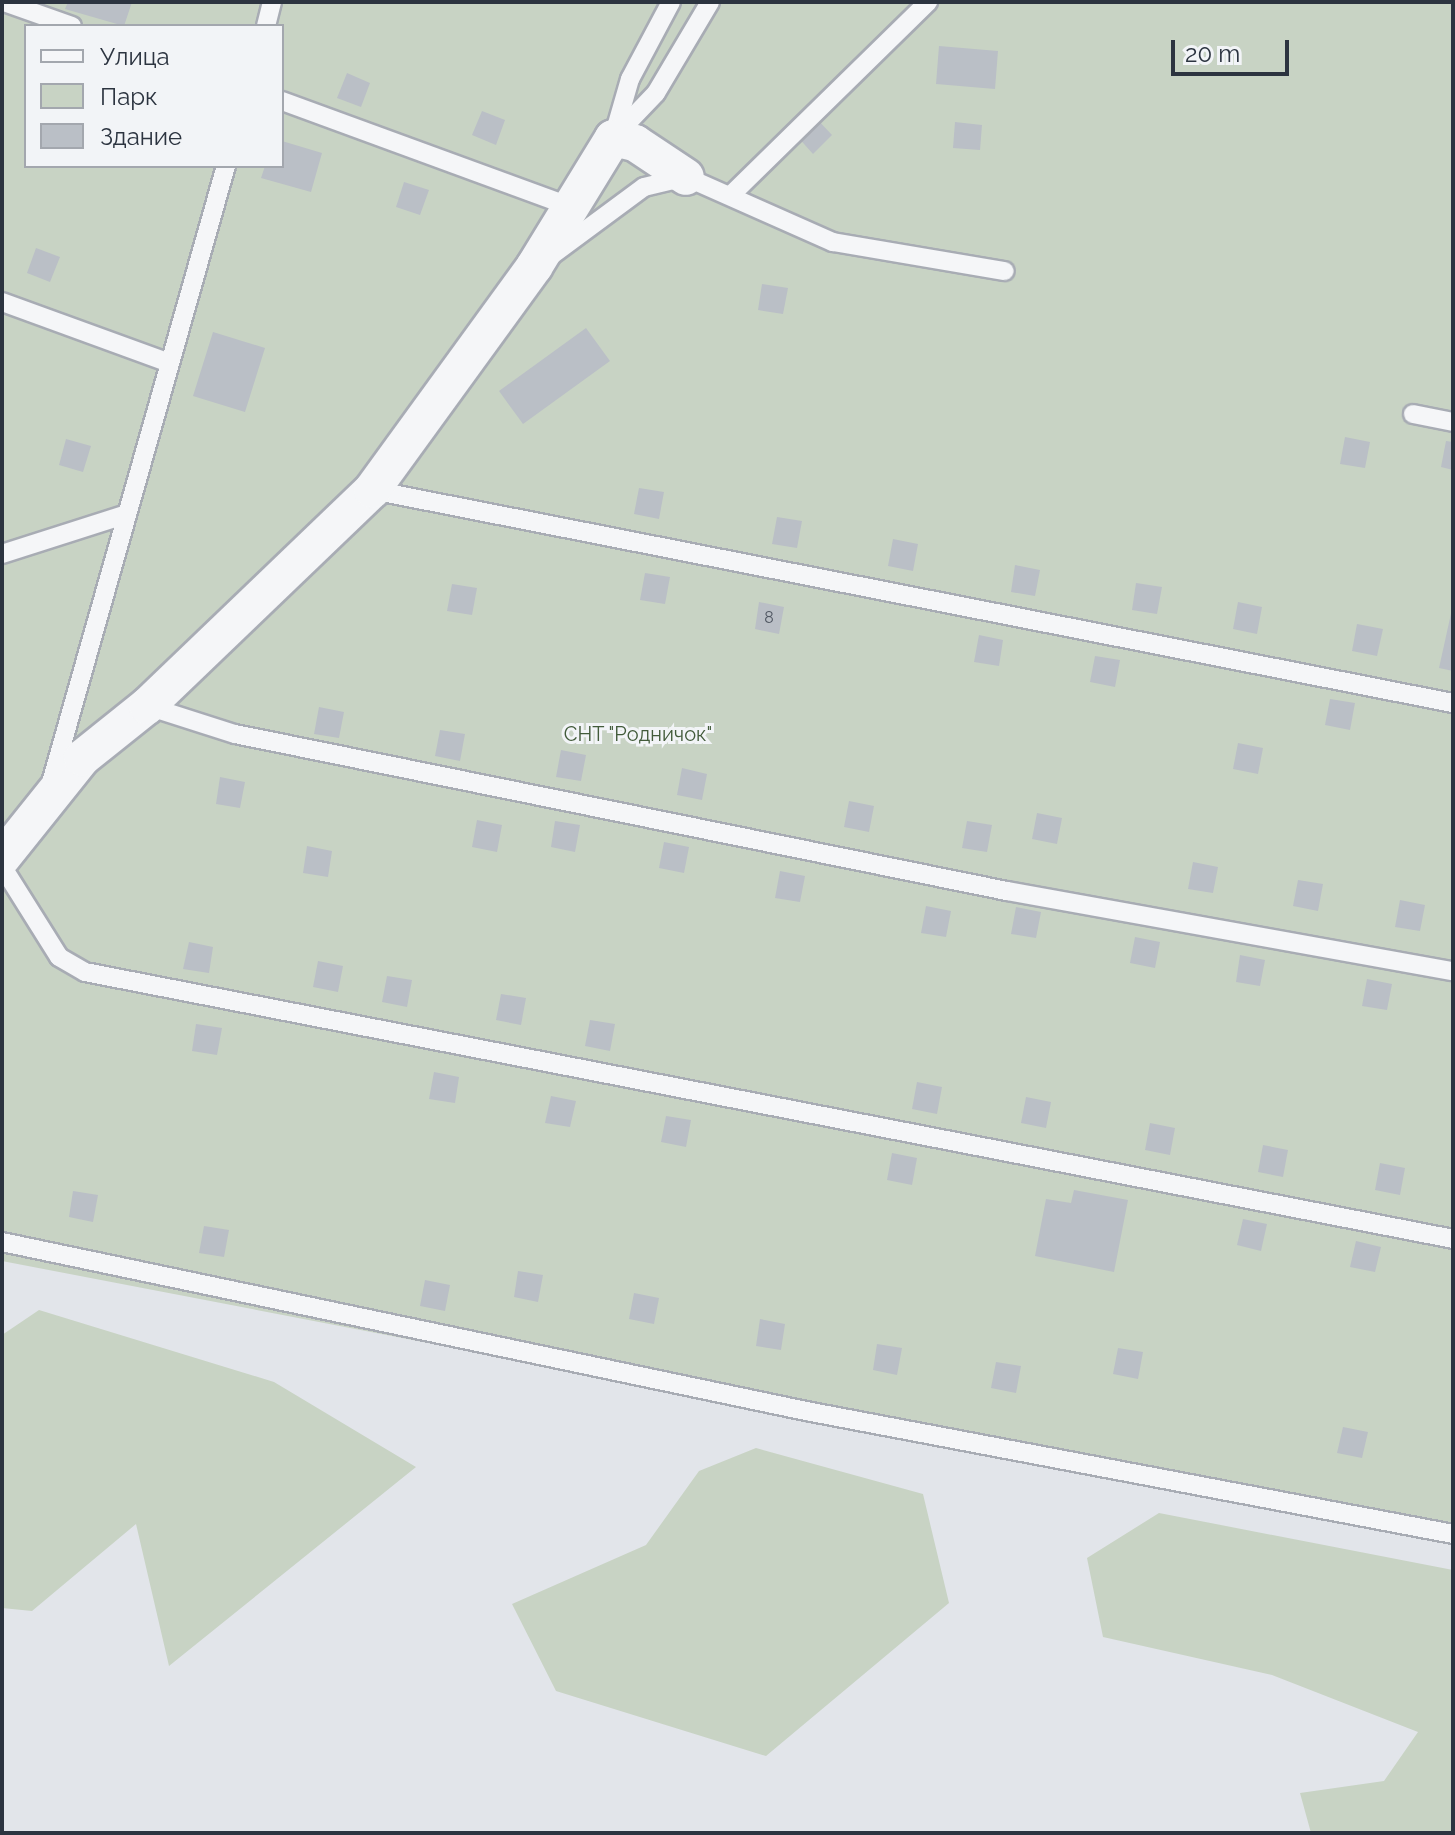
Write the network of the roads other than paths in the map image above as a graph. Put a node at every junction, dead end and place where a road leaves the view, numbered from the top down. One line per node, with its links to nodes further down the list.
1 (4, 2): 6 (lane)
2 (272, 2): 7 (lane)
3 (671, 2): 9 (lane)
4 (710, 2): 9 (lane)
5 (928, 2): 12 (lane)
6 (66, 24)
7 (266, 24)
8 (284, 102): 13 (lane)
9 (613, 138): 11 (street); 13 (street)
10 (225, 168): 17 (lane)
11 (686, 177): 12 (lane); 14 (lane)
12 (731, 195): 15 (lane)
13 (571, 207): 14 (street)
14 (534, 267): 20 (street)
15 (1005, 271)
16 (2, 302): 17 (lane)
17 (167, 362): 21 (lane)
18 (1413, 414): 19 (lane)
19 (1453, 422)
20 (372, 490): 23 (lane); 24 (street)
21 (127, 514): 22 (lane); 25 (lane)
22 (2, 554)
23 (1453, 703)
24 (147, 706): 25 (street); 28 (lane)
25 (45, 806): 26 (street)
26 (2, 858)
27 (2, 866): 29 (lane)
28 (1453, 971)
29 (1453, 1239)
30 (2, 1242): 31 (lane)
31 (1453, 1534)

